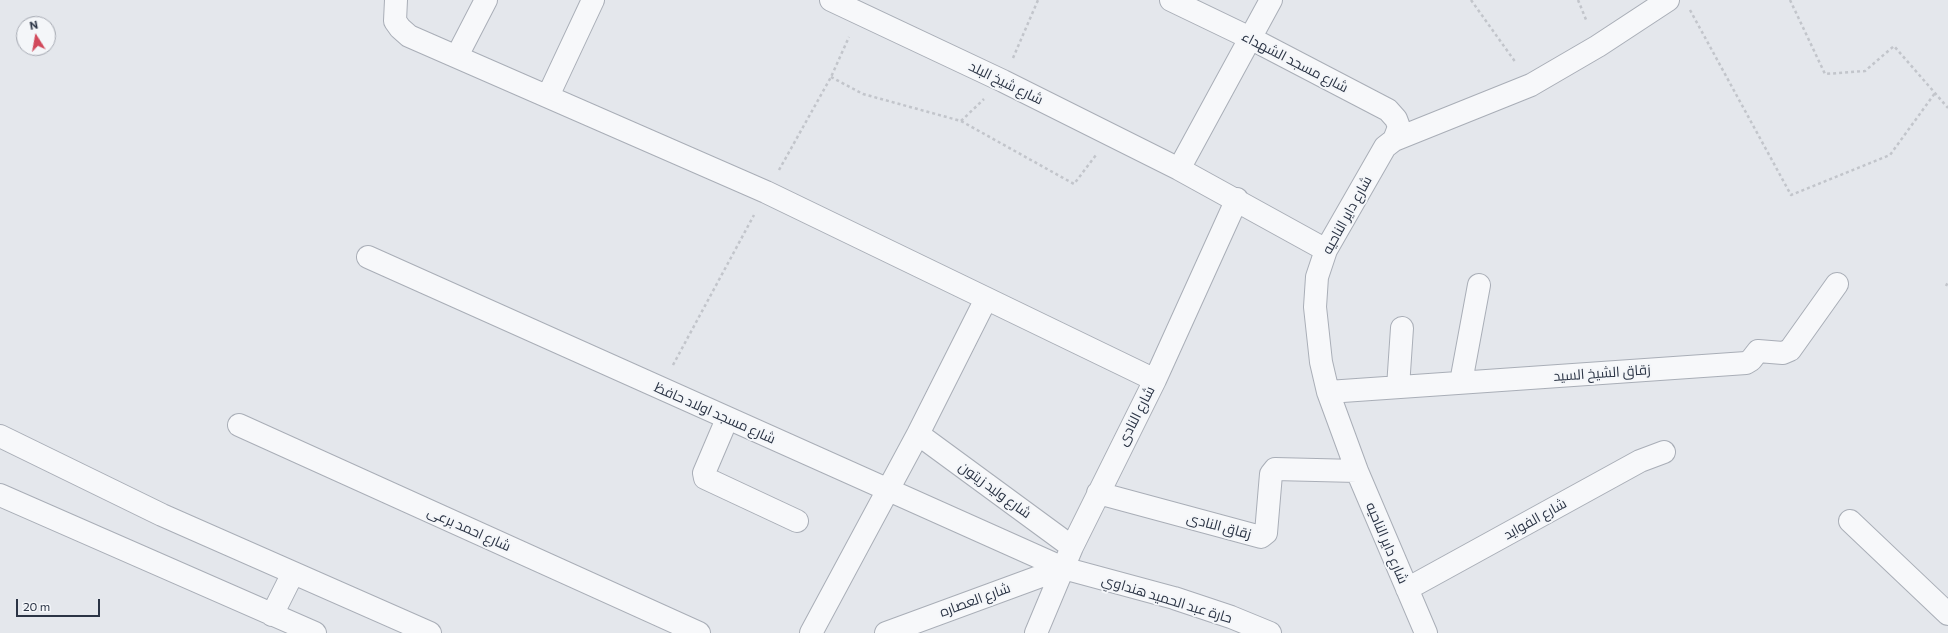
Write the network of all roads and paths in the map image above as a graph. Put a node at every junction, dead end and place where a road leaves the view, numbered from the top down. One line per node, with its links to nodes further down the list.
1 (396, 0): 14 (street)
2 (486, 0): 14 (street)
3 (593, 0): 19 (street)
4 (831, 0): 12 (street, شارع شيخ البلد)
5 (1038, 0): 16 (path)
6 (1171, 0): 13 (street, شارع مسجد الشهداء)
7 (1271, 0): 13 (street)
8 (1471, 0): 17 (path)
9 (1668, 0): 17 (street, شارع داير الناحيه)
10 (1790, 0): 18 (path)
11 (1689, 7): 18 (path)
12 (860, 13): 15 (path); 16 (street, شارع شيخ البلد)
13 (1250, 38): 22 (street, شارع مسجد الشهداء); 23 (street)
14 (457, 56): 19 (street)
15 (831, 77): 21 (path); 24 (path)
16 (1003, 81): 21 (street, شارع شيخ البلد)
17 (1531, 84): 22 (street, شارع داير الناحيه)
18 (1935, 93): 20 (path)
19 (548, 96): 24 (street)
20 (1948, 108)
21 (1111, 134): 23 (street, شارع شيخ البلد)
22 (1394, 140): 26 (street, شارع داير الناحيه)
23 (1179, 168): 25 (street, شارع شيخ البلد)
24 (766, 192): 30 (street); 35 (path)
25 (1237, 199): 26 (street, شارع شيخ البلد); 32 (street, شارع النادى)
26 (1326, 250): 36 (street, شارع داير الناحيه)
27 (368, 257): 35 (street, شارع مسجد اولاد حافظ)
28 (1837, 284): 33 (street, زقاق الشيخ السيد)
29 (1479, 285): 33 (street)
30 (986, 299): 32 (street); 39 (street)
31 (1402, 328): 34 (street)
32 (1154, 380): 44 (street, شارع النادى)
33 (1461, 382): 34 (street, زقاق الشيخ السيد)
34 (1398, 387): 36 (street, زقاق الشيخ السيد)
35 (660, 389): 37 (street, شارع مسجد اولاد حافظ)
36 (1328, 392): 42 (street, شارع داير الناحيه)
37 (727, 419): 43 (street, شارع مسجد اولاد حافظ); 46 (street)
38 (239, 424): 56 (street, شارع احمد برعى)
39 (918, 434): 43 (street); 48 (street, شارع وليد زيتون)
40 (0, 436): 50 (street)
41 (1664, 452): 51 (street, شارع الفوايد)
42 (1357, 471): 44 (street, زقاق النادى); 51 (street, شارع داير الناحيه)
43 (888, 490): 49 (street, شارع مسجد اولاد حافظ); 57 (street)
44 (1098, 493): 48 (street, شارع النادى)
45 (0, 495): 53 (street)
46 (797, 521)
47 (1850, 521): 52 (street)
48 (1072, 547): 49 (street, شارع النادى)
49 (1063, 568): 58 (street, شارع العصاره); 59 (street, شارع النادى); 60 (street, حارة عبد الحميد هنداوي)
50 (293, 574): 53 (street); 55 (street)
51 (1407, 589): 61 (street, شارع داير الناحيه)
52 (1948, 614)
53 (272, 615): 54 (street)
54 (315, 633)
55 (430, 633)
56 (699, 633)
57 (811, 633)
58 (886, 633)
59 (1036, 633)
60 (1270, 633)
61 (1426, 633)

